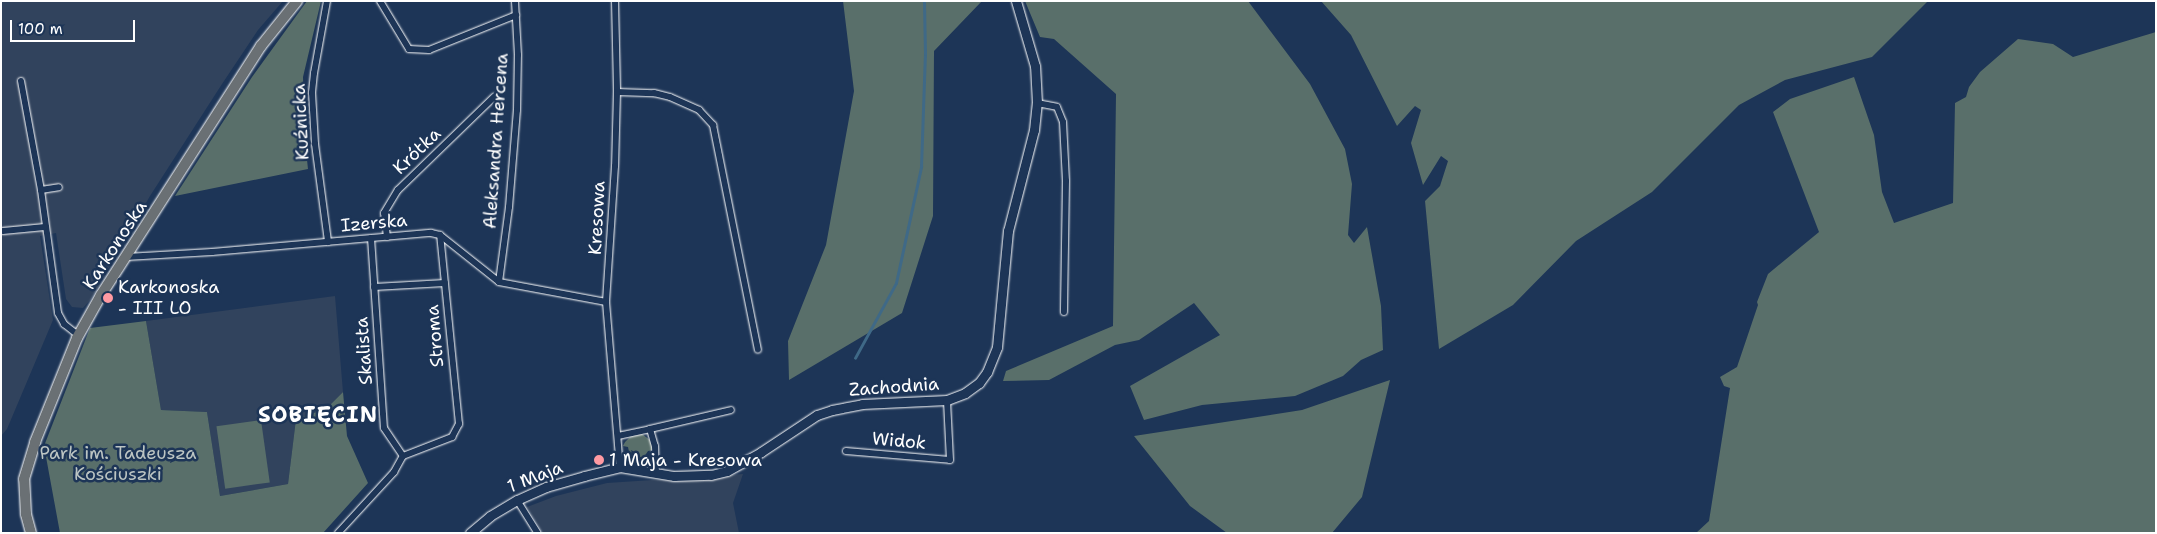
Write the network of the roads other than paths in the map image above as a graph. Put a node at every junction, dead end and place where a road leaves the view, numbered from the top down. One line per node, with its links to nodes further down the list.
1 (298, 1): 20 (main road, Karkonoska)
2 (327, 1): 19 (street, Kuźnicka)
3 (380, 1): 7 (street)
4 (514, 1): 7 (street, Aleksandra Hercena)
5 (615, 1): 9 (street, Kresowa)
6 (1016, 1): 11 (street, Zachodnia)
7 (516, 15): 21 (street, Aleksandra Hercena)
8 (21, 81): 13 (street)
9 (617, 92): 24 (street, Kresowa); 27 (street)
10 (494, 98): 17 (street, Krótka)
11 (1037, 103): 25 (street); 28 (street, Zachodnia)
12 (59, 187): 13 (street)
13 (41, 190): 14 (street)
14 (45, 227): 15 (street); 26 (street)
15 (4, 230)
16 (440, 235): 17 (street, Izerska); 21 (street); 22 (street, Stroma)
17 (387, 237): 18 (street, Izerska)
18 (372, 238): 19 (street, Izerska); 23 (street, Skalista)
19 (328, 242): 20 (street, Izerska)
20 (126, 257): 26 (main road, Karkonoska)
21 (499, 282): 24 (street)
22 (445, 283): 23 (street); 33 (street, Stroma)
23 (374, 286): 33 (street, Skalista)
24 (606, 302): 31 (street, Kresowa)
25 (1064, 312)
26 (78, 335): 37 (main road, Karkonoska)
27 (758, 350)
28 (947, 400): 32 (street, Widok); 35 (street, Zachodnia)
29 (731, 410): 30 (street)
30 (650, 429): 31 (street); 35 (street)
31 (618, 436): 34 (street, Kresowa)
32 (846, 451)
33 (403, 456): 38 (street)
34 (620, 467): 35 (street, Zachodnia); 36 (street, 1 Maja)
35 (656, 472)
36 (517, 500): 39 (street, 1 Maja); 40 (street)
37 (31, 533)
38 (338, 533)
39 (470, 533)
40 (538, 533)

